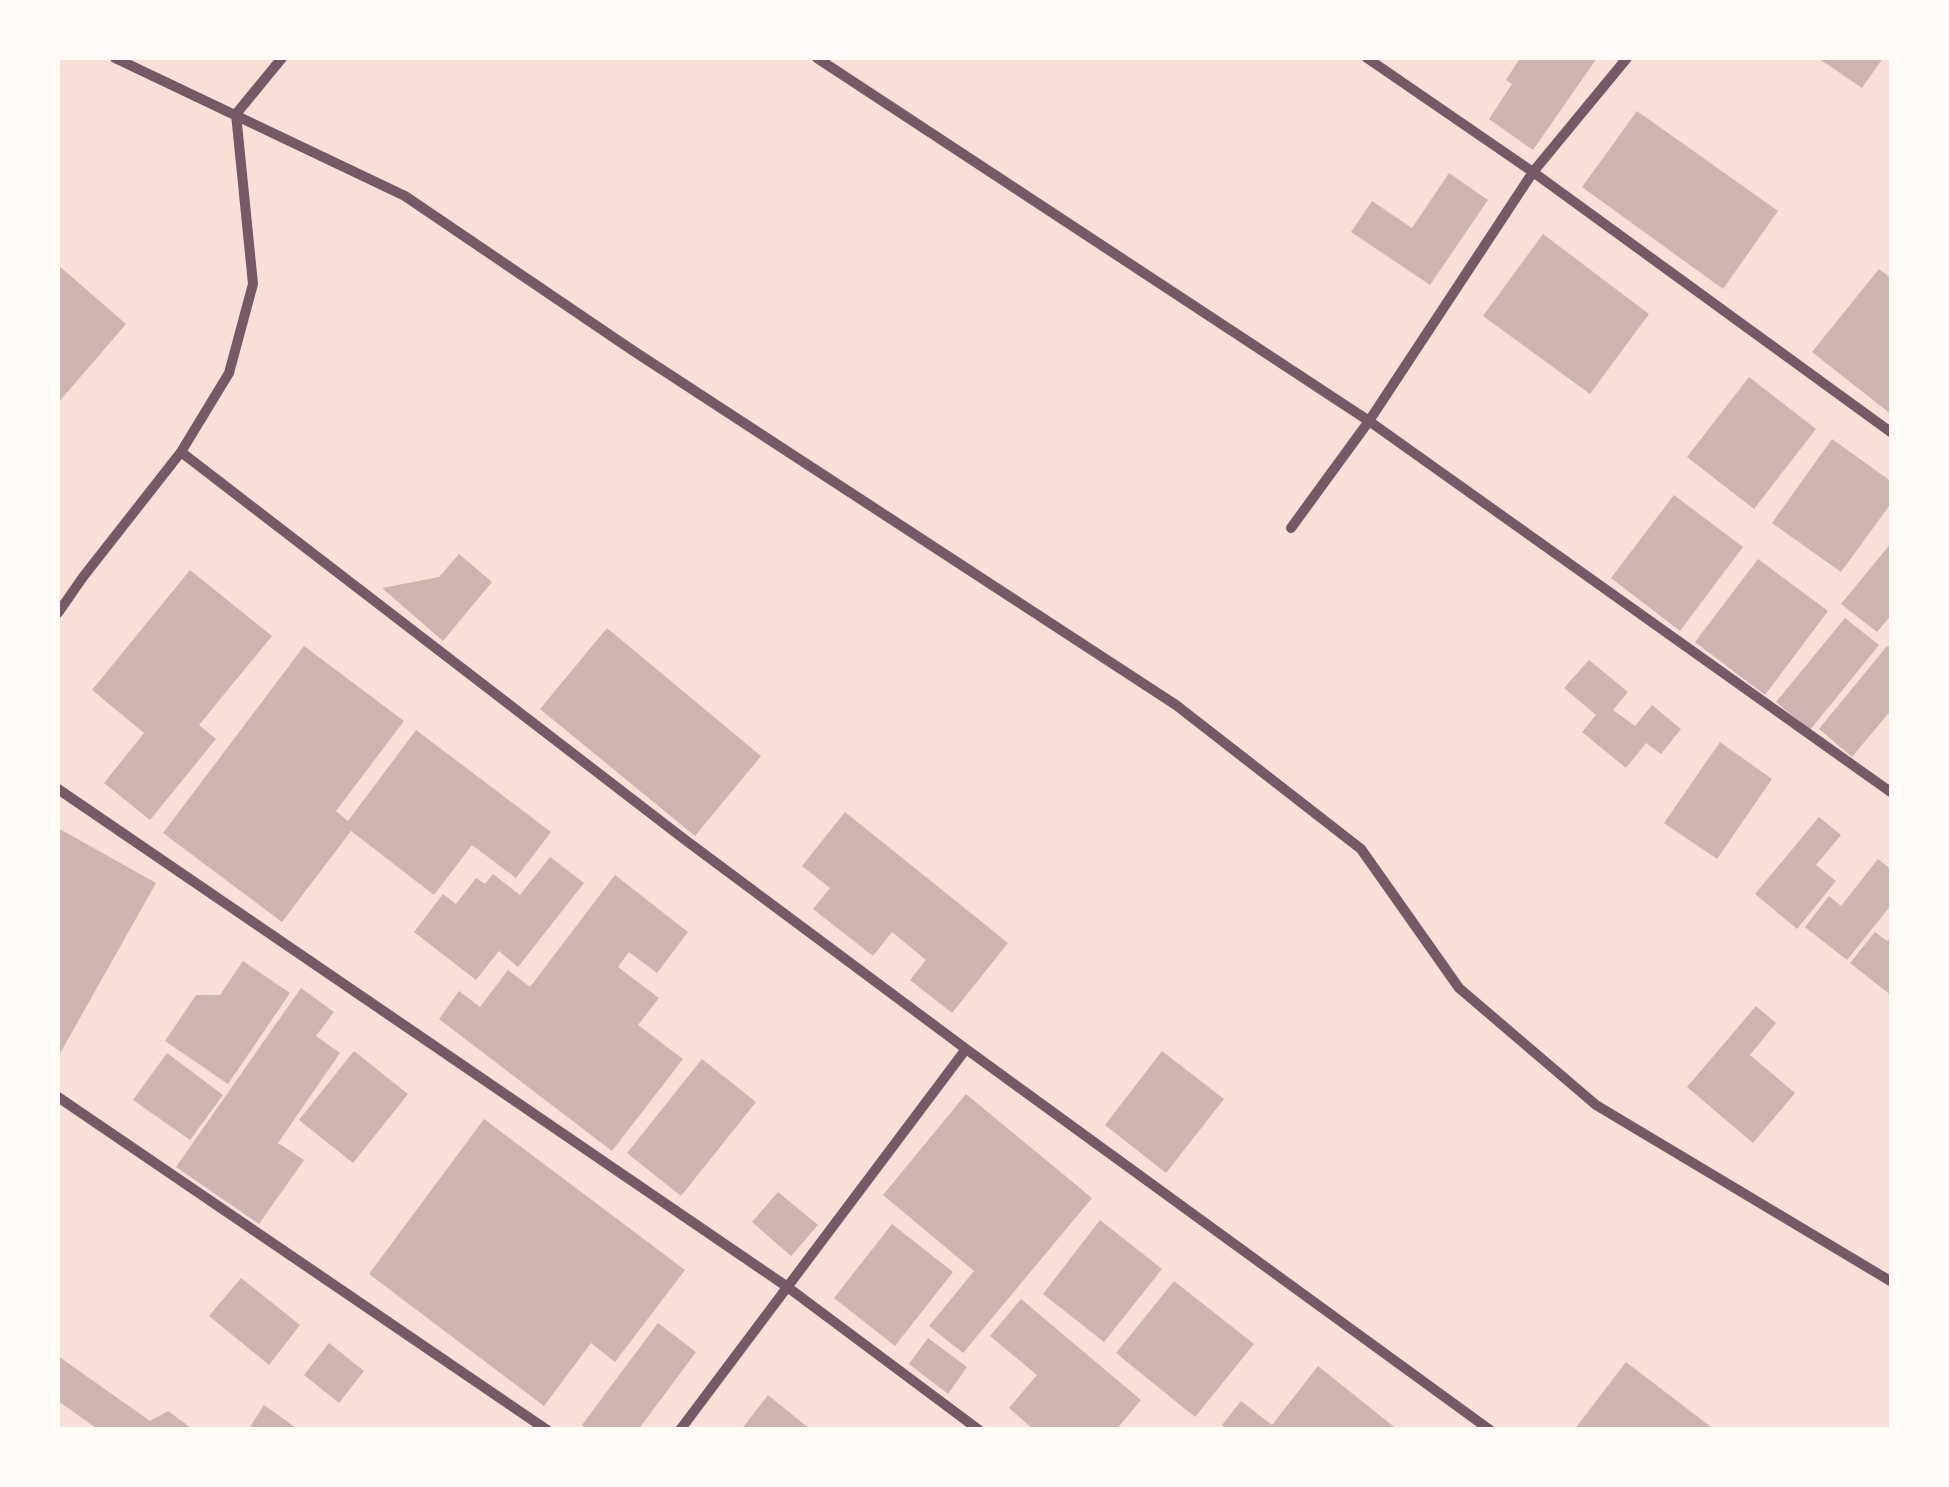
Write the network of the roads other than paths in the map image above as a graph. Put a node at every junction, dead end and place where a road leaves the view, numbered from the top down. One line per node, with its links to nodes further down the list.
1 (115, 58): 6 (street)
2 (282, 58): 6 (street)
3 (817, 58): 8 (street)
4 (1366, 58): 7 (street)
5 (1627, 58): 7 (street)
6 (236, 114): 10 (street); 17 (street)
7 (1533, 172): 8 (street); 9 (street)
8 (1368, 422): 11 (street); 14 (street)
9 (1892, 433)
10 (181, 452): 12 (street); 15 (street)
11 (1292, 528)
12 (58, 613)
13 (58, 789): 18 (street)
14 (1892, 794)
15 (966, 1050): 18 (street); 22 (street)
16 (58, 1097): 19 (street)
17 (1892, 1282)
18 (786, 1286): 20 (street); 21 (street)
19 (547, 1430)
20 (680, 1430)
21 (979, 1430)
22 (1490, 1430)

